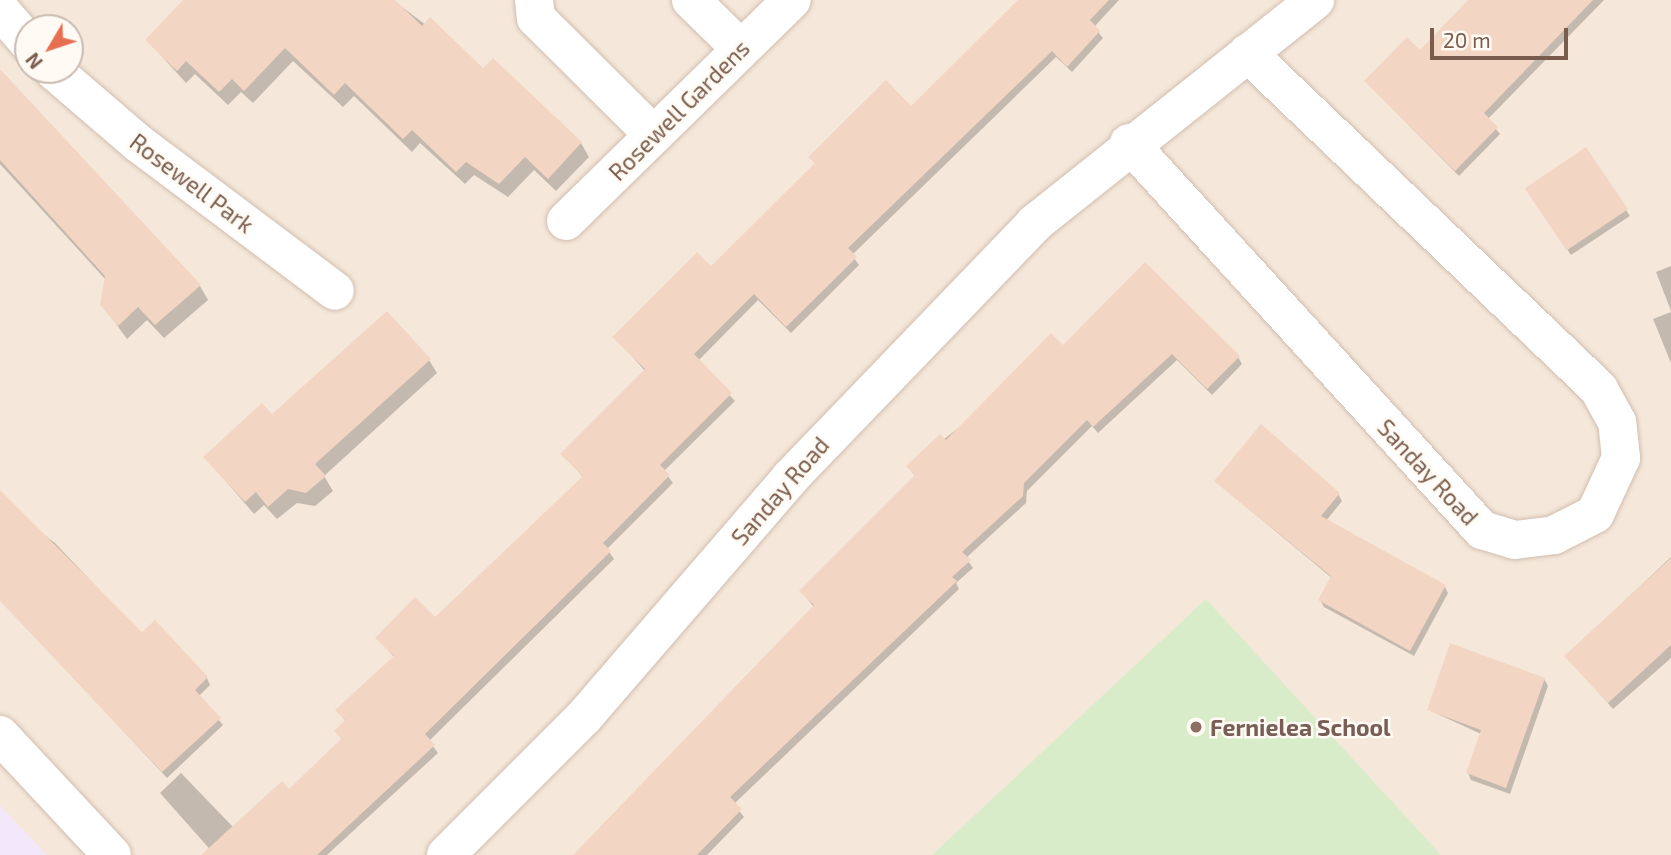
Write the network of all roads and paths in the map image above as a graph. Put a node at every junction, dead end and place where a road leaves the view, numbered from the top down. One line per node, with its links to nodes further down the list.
1 (534, 0): 10 (street)
2 (691, 0): 7 (street)
3 (792, 0): 7 (street, Rosewell Gardens)
4 (1315, 0): 8 (street, Sanday Road)
5 (0, 10): 6 (street)
6 (14, 26)
7 (741, 49): 10 (street, Rosewell Gardens)
8 (1248, 53): 11 (street, Sanday Road); 11 (street, Sanday Road)
9 (70, 84): 13 (street, Rosewell Park)
10 (654, 135): 12 (street, Rosewell Gardens)
11 (1129, 143): 16 (street, Sanday Road)
12 (566, 221)
13 (335, 291)
14 (0, 735): 15 (street)
15 (112, 855)
16 (446, 855)

